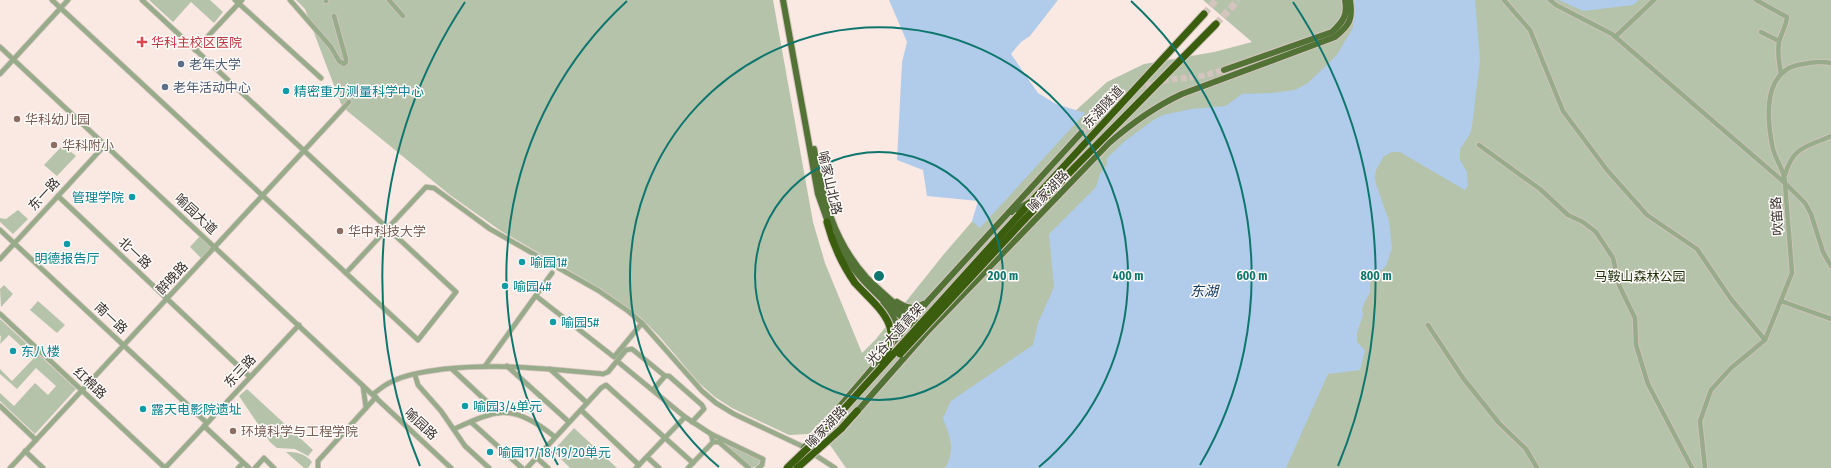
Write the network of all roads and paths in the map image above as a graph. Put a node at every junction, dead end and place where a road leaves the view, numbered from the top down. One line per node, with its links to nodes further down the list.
1 (52, 0): 15 (street)
2 (68, 0): 15 (street)
3 (142, 0): 24 (street)
4 (290, 0): 17 (street)
5 (389, 0): 18 (street)
6 (783, 0): 45 (main road, 喻家山北路)
7 (787, 0): 55 (main road, 喻家山北路)
8 (1345, 0): 27 (main road)
9 (1350, 0): 46 (main road, 喻家湖路)
10 (1504, 0): 67 (street)
11 (1550, 0): 21 (street, 吹笛路)
12 (1654, 0): 21 (street)
13 (1756, 0): 22 (street)
14 (239, 1): 24 (street); 30 (street)
15 (61, 8): 25 (street); 40 (street)
16 (1204, 14): 42 (highway, 东湖隧道)
17 (334, 16)
18 (403, 16)
19 (1216, 24): 41 (highway, 东湖隧道, bridge)
20 (1761, 32): 22 (street)
21 (1615, 37): 38 (street, 吹笛路)
22 (1780, 41): 29 (street)
23 (0, 47): 25 (street, 喻园大道)
24 (196, 50): 36 (street)
25 (13, 60): 28 (street); 34 (street, 喻园大道)
26 (1831, 63): 29 (street)
27 (1224, 70)
28 (0, 74)
29 (1781, 74): 37 (street)
30 (321, 78)
31 (349, 102): 36 (street, 醉晚路)
32 (1081, 133): 43 (main road, 喻家湖路)
33 (1831, 136): 37 (street)
34 (105, 145): 39 (street, 东一路); 50 (street, 喻园大道)
35 (1479, 145): 133 (street)
36 (304, 151): 40 (street, 醉晚路); 47 (street)
37 (1785, 175): 38 (street)
38 (1785, 183): 52 (street); 59 (street, 吹笛路)
39 (58, 196): 49 (street, 东一路); 57 (street, 北一路)
40 (263, 196): 50 (street, 醉晚路); 54 (street)
41 (1047, 196): 44 (highway, 东湖隧道); 46 (main road)
42 (1033, 200): 43 (main road); 44 (highway, 东湖隧道)
43 (1007, 214): 58 (main road, 喻家湖路)
44 (1022, 218): 79 (highway, 光谷大道高架, bridge); 129 (highway, 光谷大道高架, bridge)
45 (827, 222): 55 (main road, 喻家山北路); 79 (highway, bridge)
46 (1030, 226): 66 (main road, 喻家湖路)
47 (388, 229): 54 (street); 54 (street); 63 (street)
48 (0, 230): 49 (street, 南一路)
49 (14, 243): 51 (street, 东一路); 69 (street, 南一路)
50 (215, 247): 57 (street, 醉晚路); 64 (street, 喻园大道)
51 (0, 259)
52 (1831, 266)
53 (552, 273): 56 (street)
54 (346, 274)
55 (872, 286): 58 (main road); 62 (main road, 喻家山北路); 68 (main road)
56 (536, 296): 63 (street); 71 (street)
57 (168, 298): 69 (street, 醉晚路); 77 (street, 北一路)
58 (928, 301): 62 (main road, 喻家湖路)
59 (1781, 301): 61 (street); 67 (street, 吹笛路)
60 (0, 314): 82 (street, 红棉路)
61 (1831, 320)
62 (910, 321): 66 (main road, 喻家山北路); 68 (main road, 喻家湖路)
63 (642, 323): 102 (street)
64 (299, 325): 77 (street, 东三路); 80 (street, 喻园大道)
65 (1428, 325): 132 (street)
66 (925, 334): 89 (main road, 喻家湖路)
67 (1765, 340): 134 (street, 吹笛路)
68 (893, 343): 102 (main road, 喻家湖路)
69 (124, 346): 82 (street, 醉晚路); 95 (street, 南一路)
70 (617, 361): 75 (street); 78 (street); 83 (street)
71 (486, 366): 72 (street); 73 (street)
72 (506, 366): 74 (street); 93 (street)
73 (452, 369): 76 (street); 90 (street)
74 (550, 369): 75 (street); 85 (street)
75 (603, 374): 81 (street)
76 (415, 375): 84 (street); 96 (street)
77 (250, 376): 95 (street, 东三路)
78 (665, 376): 83 (street); 94 (street)
79 (867, 382): 128 (highway, 光谷大道高架, bridge)
80 (362, 384): 84 (street, 喻园大道); 87 (street)
81 (606, 385): 85 (street); 99 (street)
82 (82, 390): 100 (street, 醉晚路); 112 (street, 红棉路)
83 (653, 390): 91 (street)
84 (374, 395): 87 (street); 118 (street, 喻园路)
85 (587, 403): 88 (street)
86 (0, 406): 100 (street)
87 (366, 408): 117 (street)
88 (581, 410): 93 (street); 109 (street)
89 (857, 411): 104 (main road, 喻家湖路); 130 (highway, bridge)
90 (499, 413): 92 (street); 98 (street)
91 (684, 417): 94 (street); 99 (street)
92 (471, 422): 96 (street); 120 (street)
93 (569, 422): 98 (street)
94 (692, 422): 97 (street)
95 (205, 424): 107 (street, 南一路); 112 (street, 东三路)
96 (454, 429): 119 (street)
97 (711, 434): 101 (street); 126 (street)
98 (555, 437): 106 (street)
99 (665, 437): 105 (street); 108 (street)
100 (36, 440): 103 (street, 醉晚路)
101 (713, 442): 108 (street); 125 (street)
102 (805, 447): 104 (street); 127 (main road, 喻家湖路)
103 (25, 451): 110 (street, 醉晚路); 111 (street)
104 (815, 455): 130 (main road, 喻家湖路); 131 (street)
105 (647, 457): 109 (street); 123 (street)
106 (537, 458): 121 (street); 122 (street)
107 (243, 463): 113 (street); 114 (street, 南一路)
108 (693, 463): 124 (street)
109 (638, 466)
110 (10, 468)
111 (43, 468)
112 (165, 468)
113 (238, 468)
114 (249, 468)
115 (255, 468): 116 (street)
116 (274, 468)
117 (318, 468)
118 (451, 468)
119 (489, 468)
120 (522, 468)
121 (527, 468)
122 (548, 468)
123 (659, 468)
124 (688, 468)
125 (748, 468)
126 (758, 468)
127 (782, 468)
128 (787, 468)
129 (790, 468)
130 (798, 468)
131 (835, 468)
132 (1537, 468)
133 (1692, 468)
134 (1705, 468)

